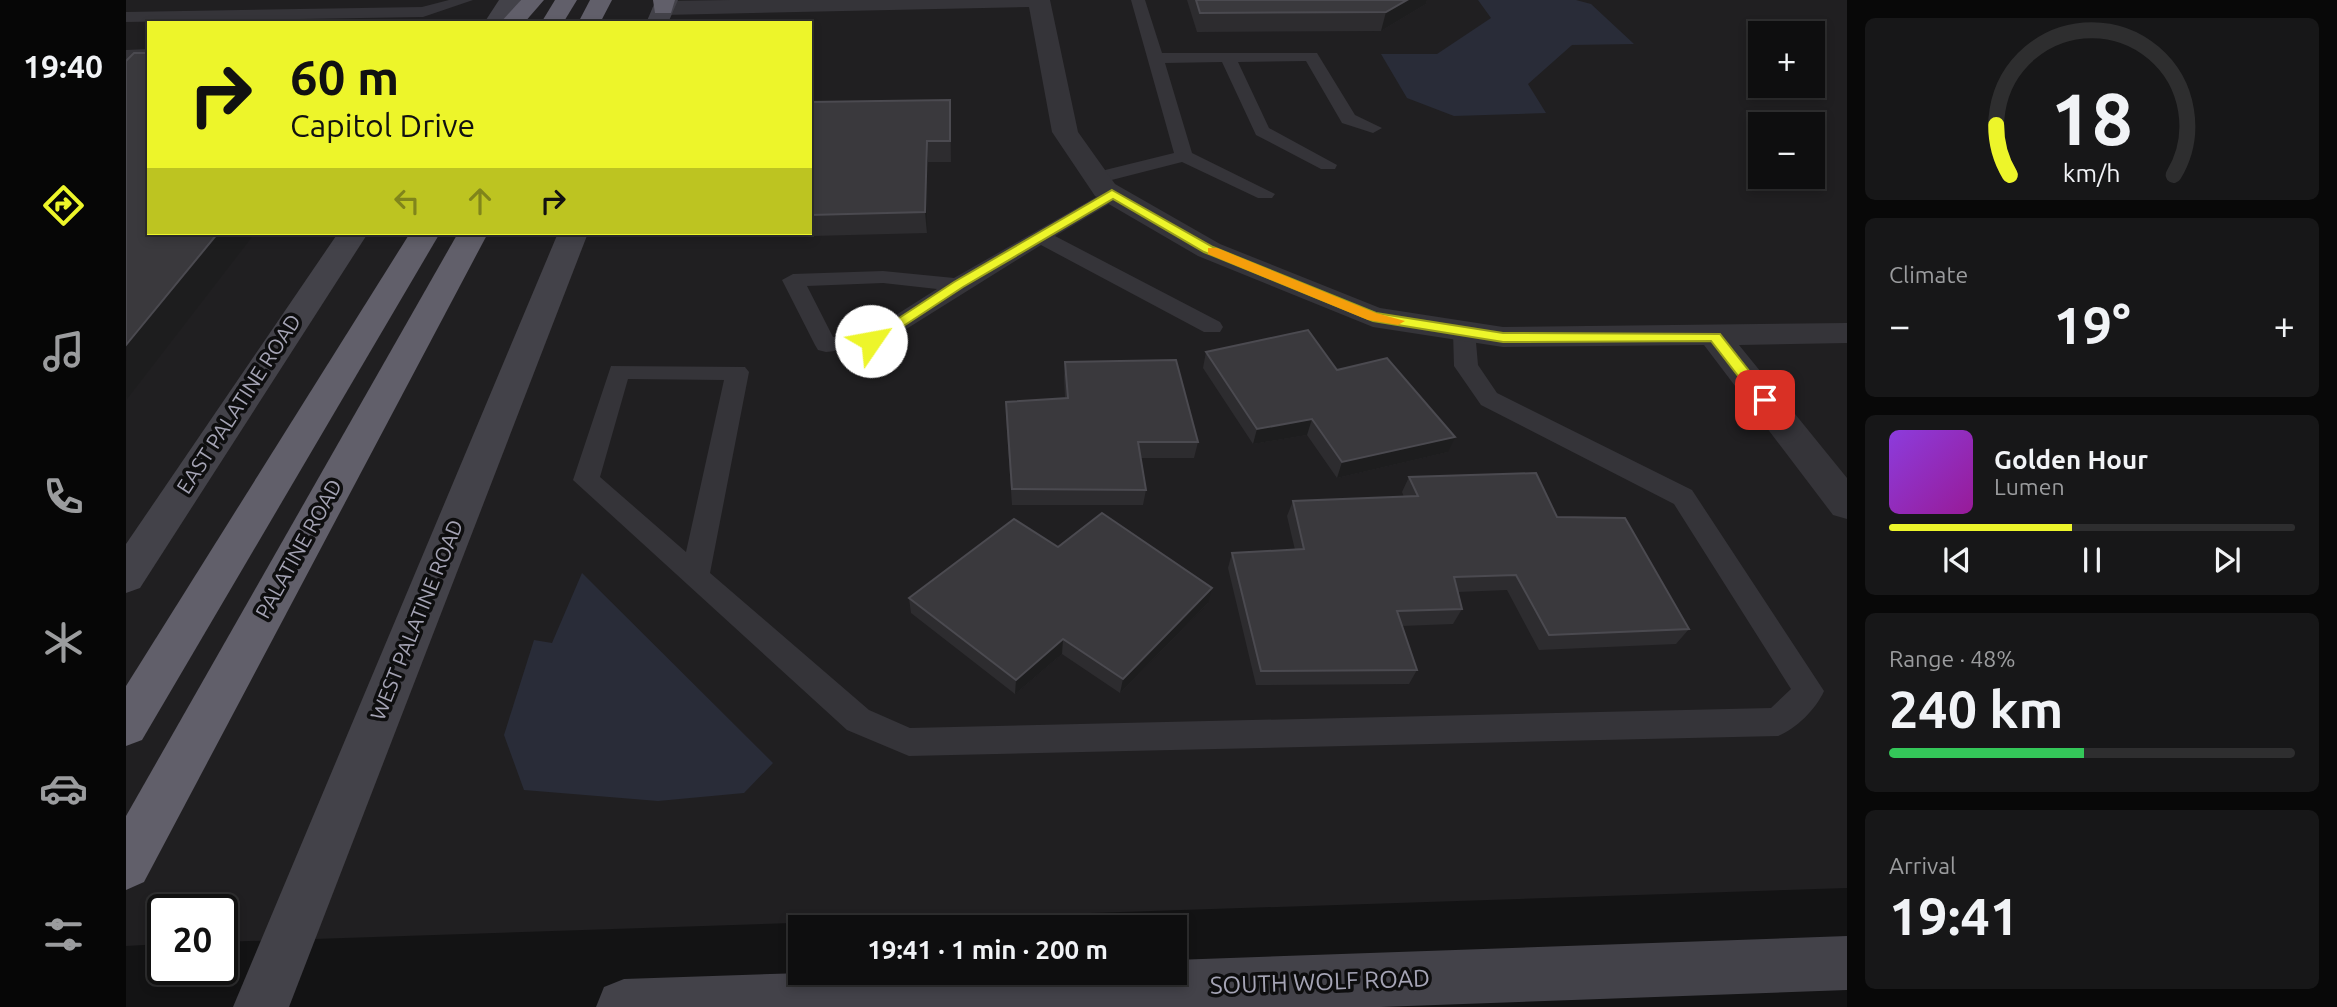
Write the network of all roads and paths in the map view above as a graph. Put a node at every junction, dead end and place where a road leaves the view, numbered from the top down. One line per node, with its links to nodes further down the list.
1 (389, 0): 12 (lane)
2 (466, 0): 12 (lane)
3 (510, 0): 14 (street)
4 (533, 0): 15 (highway)
5 (566, 0): 16 (highway)
6 (601, 0): 17 (highway)
7 (1039, 0): 9 (street); 27 (street)
8 (1138, 0): 21 (lane)
9 (980, 1): 10 (street)
10 (766, 3): 11 (street)
11 (663, 8)
12 (378, 13): 13 (lane)
13 (126, 16)
14 (496, 21)
15 (512, 21)
16 (553, 21)
17 (590, 21)
18 (147, 54): 19 (lane)
19 (126, 55)
20 (1228, 57): 21 (lane); 24 (lane); 26 (lane)
21 (1155, 58): 25 (lane)
22 (147, 62): 23 (lane)
23 (134, 73)
24 (1373, 128)
25 (1184, 156): 27 (lane); 28 (lane)
26 (1328, 165)
27 (1104, 186): 33 (lane); 36 (street)
28 (1265, 194)
29 (353, 235): 40 (street, EAST PALATINE ROAD)
30 (424, 235): 42 (highway)
31 (472, 235): 43 (highway, PALATINE ROAD)
32 (572, 235): 45 (street, WEST PALATINE ROAD)
33 (1040, 236): 34 (lane); 35 (lane)
34 (958, 285): 34 (lane)
35 (1212, 327)
36 (1464, 331): 38 (street); 41 (lane)
37 (1847, 333): 38 (street)
38 (1715, 337): 39 (street)
39 (1847, 505)
40 (126, 577)
41 (695, 577): 41 (lane)
42 (126, 726)
43 (126, 865)
44 (1847, 963): 46 (street, SOUTH WOLF ROAD)
45 (261, 1007)
46 (624, 1007)

